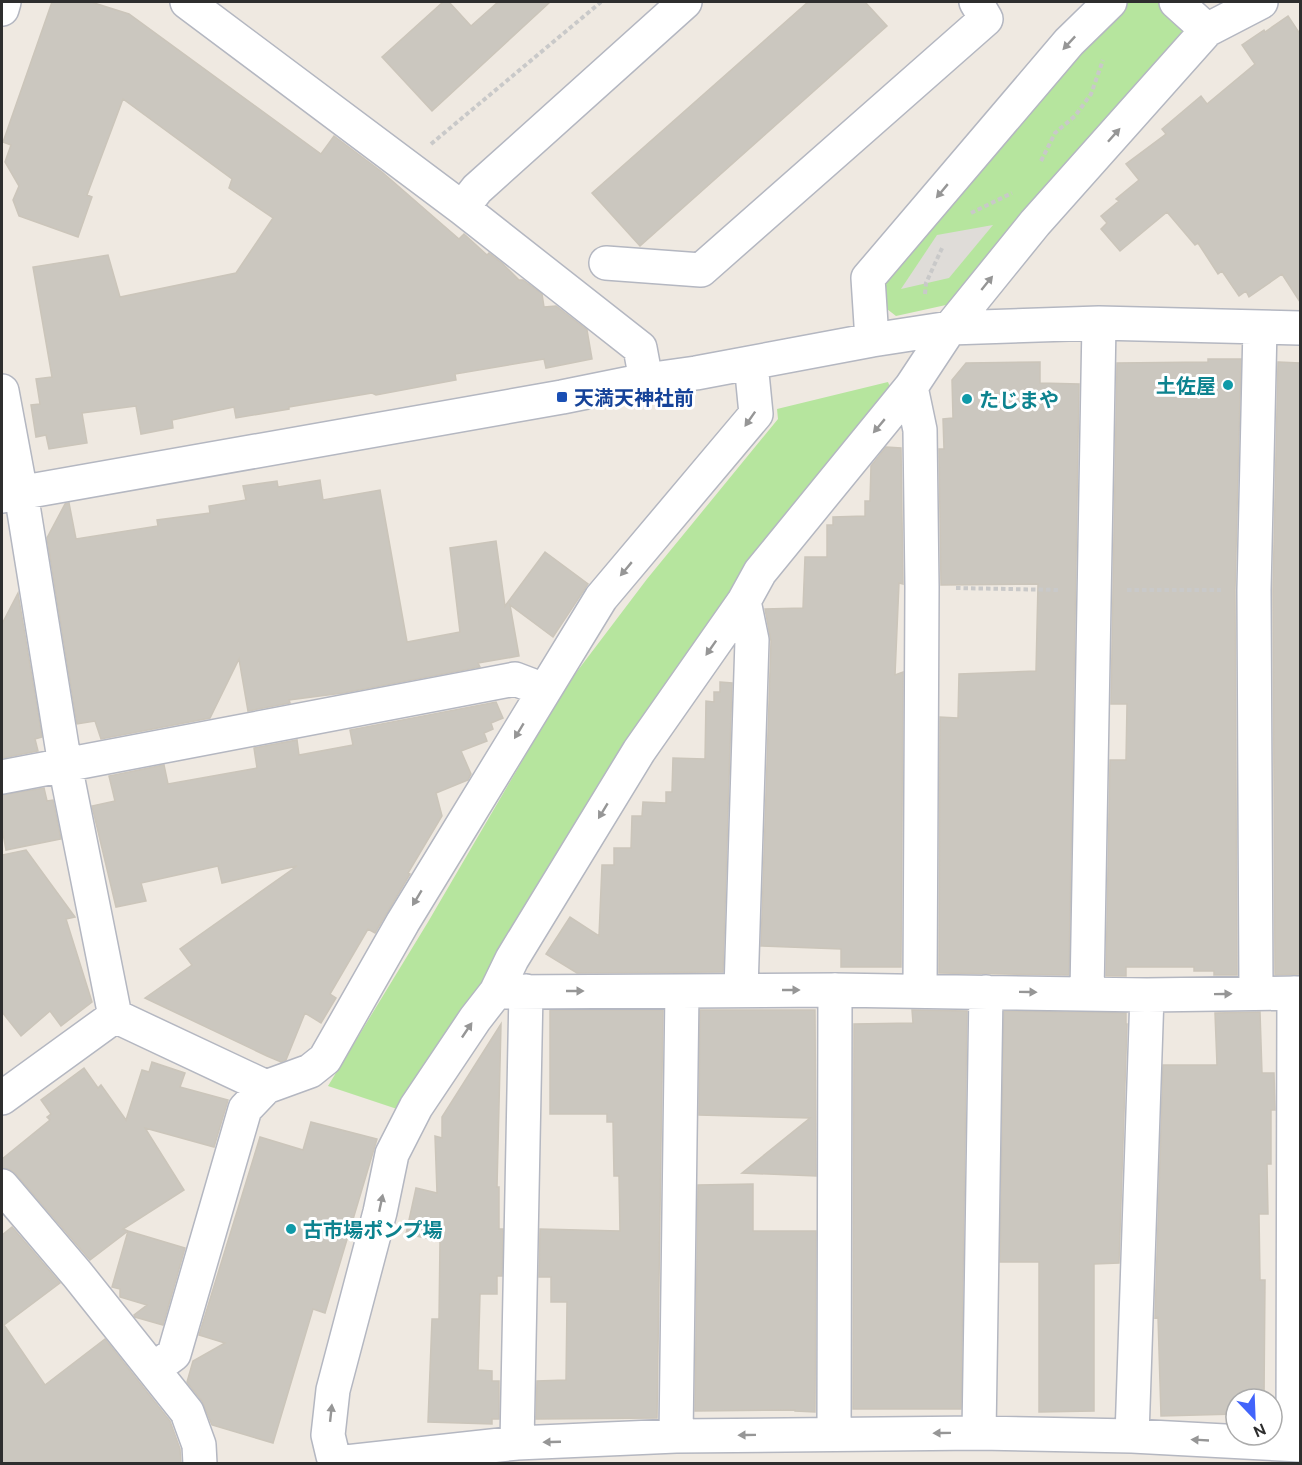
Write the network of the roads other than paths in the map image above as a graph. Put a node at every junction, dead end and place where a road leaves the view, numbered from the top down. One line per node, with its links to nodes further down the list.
1 (4, 2): 8 (street)
2 (187, 2): 10 (street)
3 (685, 2): 10 (street)
4 (976, 2): 11 (street)
5 (1108, 2): 16 (street, one-way to 16)
6 (1176, 2): 9 (street)
7 (1261, 2): 9 (street)
8 (2, 9)
9 (1207, 30): 14 (street, one-way to 9)
10 (462, 208): 18 (street)
11 (606, 263)
12 (1099, 324): 13 (street); 14 (street); 32 (street)
13 (1260, 327): 15 (street); 33 (street)
14 (950, 328): 16 (street); 19 (street)
15 (1300, 328)
16 (872, 340): 17 (street)
17 (751, 363): 18 (street); 23 (street, one-way to 23)
18 (646, 380): 21 (street)
19 (911, 387): 22 (street, one-way to 22); 29 (street)
20 (2, 391): 21 (street)
21 (11, 494): 24 (street)
22 (744, 601): 27 (street); 30 (street, one-way to 30)
23 (544, 690): 24 (street); 37 (street, one-way to 37)
24 (65, 765): 25 (street); 36 (street)
25 (2, 777)
26 (682, 990): 27 (street); 30 (street, one-way to 26); 43 (street)
27 (741, 990): 28 (street, one-way to 28)
28 (836, 990): 29 (street); 42 (street)
29 (920, 991): 31 (street)
30 (511, 992): 45 (street); 45 (street, one-way to 30)
31 (986, 992): 32 (street, one-way to 32); 41 (street)
32 (1087, 993): 35 (street)
33 (1256, 993): 34 (street); 35 (street, one-way to 33)
34 (1297, 993): 46 (street)
35 (1147, 995): 44 (street)
36 (115, 1016): 37 (street); 38 (street)
37 (266, 1087): 40 (street)
38 (2, 1098)
39 (2, 1186): 40 (street)
40 (154, 1369): 47 (street)
41 (980, 1433): 42 (street, one-way to 42); 44 (street)
42 (834, 1434): 43 (street, one-way to 43)
43 (676, 1436): 45 (street, one-way to 45)
44 (1132, 1436): 46 (street, one-way to 44)
45 (517, 1443)
46 (1297, 1445)
47 (200, 1464)

